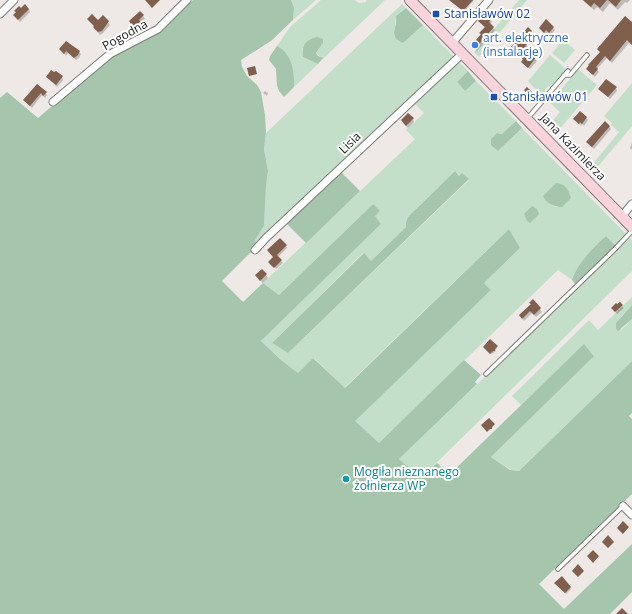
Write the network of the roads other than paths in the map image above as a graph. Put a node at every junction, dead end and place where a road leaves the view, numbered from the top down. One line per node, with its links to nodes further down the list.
1 (14, 0): 5 (street)
2 (187, 0): 9 (street, Pogodna)
3 (410, 0): 6 (main road, Jana Kazimierza)
4 (489, 0): 6 (street)
5 (0, 14)
6 (452, 43): 7 (main road, Jana Kazimierza)
7 (462, 54): 10 (main road, Jana Kazimierza); 15 (street, Lisia)
8 (587, 55): 10 (lane)
9 (54, 102)
10 (527, 119): 12 (main road, Jana Kazimierza)
11 (632, 204): 12 (street)
12 (622, 216): 13 (main road, Jana Kazimierza)
13 (632, 227)
14 (632, 231): 16 (lane)
15 (255, 250)
16 (486, 374)
17 (623, 506): 18 (street); 19 (lane)
18 (632, 515)
19 (558, 569)

